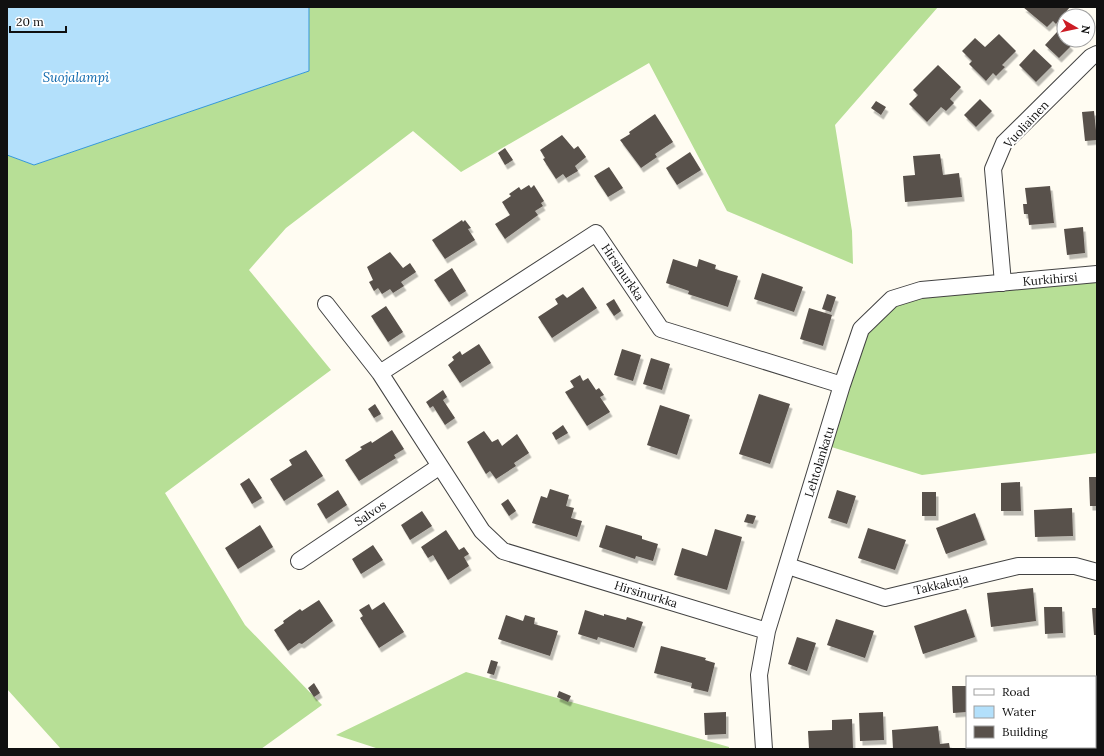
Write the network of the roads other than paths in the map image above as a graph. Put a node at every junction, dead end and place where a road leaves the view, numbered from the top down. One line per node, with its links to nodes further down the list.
1 (1097, 54): 3 (street, Vuoliainen)
2 (1097, 274): 3 (street, Kurkihirsi)
3 (1003, 283): 6 (street, Lehtolankatu)
4 (326, 304): 5 (street, Hirsinurkka)
5 (380, 373): 6 (street, Hirsinurkka); 7 (street, Hirsinurkka)
6 (842, 386): 9 (street, Lehtolankatu)
7 (440, 466): 8 (street, Salvos); 11 (street, Hirsinurkka)
8 (299, 561)
9 (788, 566): 10 (street, Takkakuja); 11 (street, Lehtolankatu)
10 (1097, 572)
11 (767, 631): 12 (street, Lehtolankatu)
12 (764, 749)

